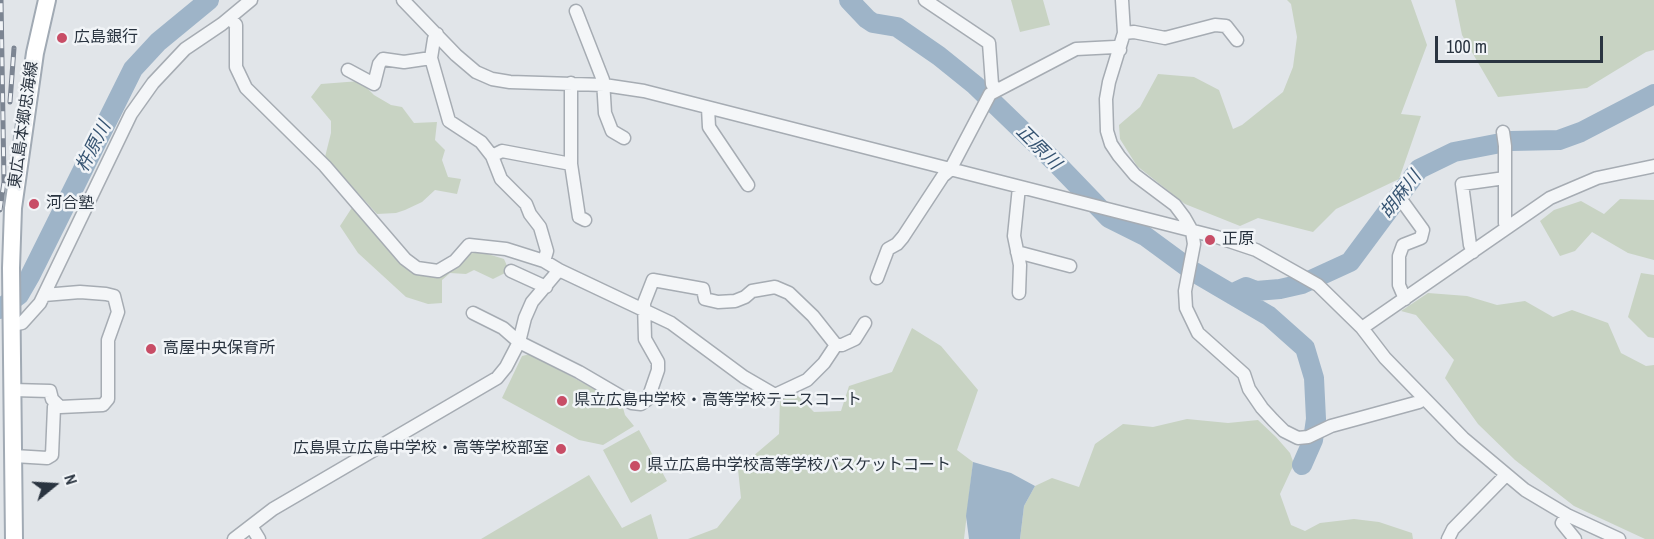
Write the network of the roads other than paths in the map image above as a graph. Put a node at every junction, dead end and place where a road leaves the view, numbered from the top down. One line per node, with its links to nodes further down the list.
1 (47, 0): 46 (main road, 東広島本郷忠海線)
2 (251, 0): 6 (street)
3 (403, 0): 10 (street)
4 (925, 0): 17 (street)
5 (1122, 0): 9 (street)
6 (236, 4): 8 (street)
7 (576, 10): 16 (street)
8 (230, 18): 34 (street); 41 (street)
9 (1124, 33): 11 (street); 12 (street)
10 (437, 34): 13 (street); 15 (street)
11 (1237, 40)
12 (1120, 50): 17 (street); 31 (street)
13 (431, 58): 14 (street); 21 (street)
14 (348, 70)
15 (572, 83): 16 (street); 22 (street)
16 (604, 85): 18 (street); 20 (street)
17 (996, 90): 24 (street)
18 (708, 108): 24 (street); 26 (street)
19 (1503, 132): 25 (street)
20 (624, 138)
21 (492, 156): 22 (street); 34 (street)
22 (571, 164): 29 (street)
23 (1654, 166): 30 (street)
24 (950, 170): 27 (street); 38 (street)
25 (1505, 178): 30 (street); 33 (street)
26 (748, 185)
27 (1019, 187): 31 (street); 32 (street)
28 (1402, 201): 42 (street)
29 (585, 220)
30 (1508, 228): 33 (street)
31 (1191, 231): 47 (street); 50 (street)
32 (1017, 252): 35 (street); 40 (street)
33 (1473, 252): 42 (street)
34 (544, 261): 36 (street)
35 (1070, 266)
36 (559, 270): 39 (street); 43 (street)
37 (511, 271): 39 (street)
38 (877, 278)
39 (546, 287): 48 (street)
40 (1019, 293)
41 (44, 295): 46 (street); 52 (street)
42 (1405, 299): 47 (street)
43 (645, 310): 48 (street); 49 (street); 49 (street)
44 (473, 313): 48 (street)
45 (865, 323): 49 (street)
46 (12, 325): 51 (main road, 東広島本郷忠海線)
47 (1362, 328): 50 (street)
48 (519, 342): 56 (street)
49 (836, 345)
50 (1423, 397): 54 (street)
51 (9, 401): 52 (street); 53 (main road, 東広島本郷忠海線)
52 (56, 403): 53 (street)
53 (14, 456): 57 (main road, 東広島本郷忠海線)
54 (1506, 475): 55 (street); 60 (street)
55 (1567, 515): 61 (street); 62 (street)
56 (251, 526): 58 (street); 59 (street)
57 (14, 539)
58 (234, 539)
59 (259, 539)
60 (1448, 539)
61 (1575, 539)
62 (1619, 539)

